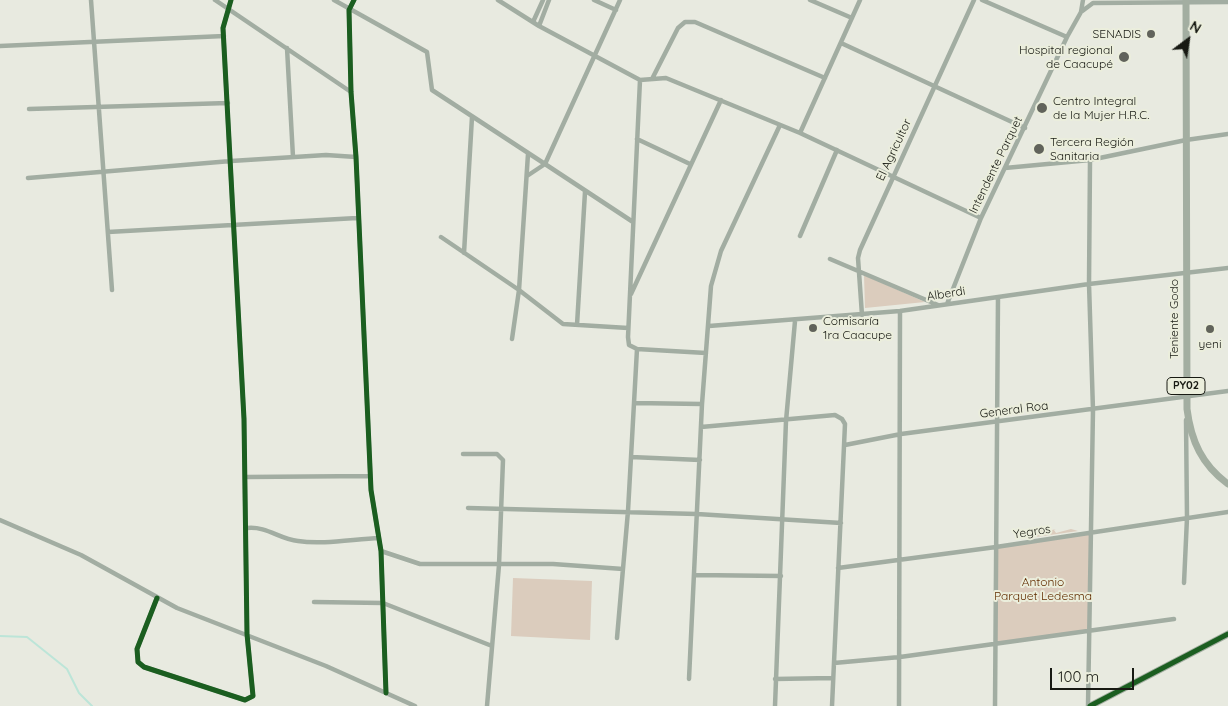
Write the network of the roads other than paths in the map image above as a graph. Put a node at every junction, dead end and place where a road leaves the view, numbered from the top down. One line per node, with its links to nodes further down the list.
1 (91, 0): 28 (street)
2 (215, 0): 19 (street)
3 (231, 0): 19 (street)
4 (334, 0): 20 (street)
5 (354, 0): 20 (street)
6 (498, 0): 24 (street)
7 (543, 0): 24 (street)
8 (549, 0): 25 (street)
9 (594, 0): 21 (street)
10 (620, 0): 21 (street)
11 (810, 0): 23 (street)
12 (860, 0): 23 (street)
13 (974, 0): 36 (street, El Agricultor)
14 (982, 0): 27 (street)
15 (1083, 0): 22 (street, Intendente Parquet)
16 (1118, 1): 17 (street); 22 (street)
17 (1186, 1): 18 (street); 48 (main road, PY02)
18 (1228, 2)
19 (228, 8): 26 (street); 31 (street)
20 (349, 10): 37 (street); 42 (street)
21 (616, 10): 32 (street)
22 (1081, 12): 27 (street, Intendente Parquet)
23 (852, 18): 29 (street)
24 (533, 22): 25 (street)
25 (539, 26): 32 (street)
26 (224, 36): 28 (street); 39 (street)
27 (1067, 37): 44 (street, Intendente Parquet)
28 (95, 42): 30 (street); 40 (street)
29 (841, 43): 33 (street); 36 (street)
30 (0, 46)
31 (287, 48): 37 (street); 51 (street)
32 (595, 57): 35 (street); 55 (street)
33 (825, 78): 34 (street); 45 (street)
34 (652, 79): 35 (street); 38 (street)
35 (640, 80): 47 (street)
36 (934, 87): 44 (street); 60 (street, El Agricultor)
37 (351, 92): 52 (street)
38 (721, 100): 43 (street); 56 (street)
39 (228, 103): 40 (street); 54 (street)
40 (100, 106): 41 (street); 58 (street)
41 (29, 109)
42 (472, 117): 50 (street); 70 (street)
43 (780, 125): 45 (street); 86 (street)
44 (1025, 128): 57 (street, Intendente Parquet)
45 (800, 133): 49 (street)
46 (1228, 134): 48 (street)
47 (637, 139): 56 (street); 65 (street)
48 (1186, 140): 53 (street); 74 (main road, Teniente Godo / PY02)
49 (837, 150): 60 (street); 68 (street)
50 (528, 154): 55 (street); 59 (street)
51 (293, 157): 52 (street); 54 (street)
52 (356, 157): 63 (street)
53 (1090, 160): 57 (street); 75 (street)
54 (231, 161): 58 (street); 66 (street)
55 (545, 164): 59 (street); 62 (street)
56 (690, 164): 78 (street)
57 (1005, 168): 64 (street, Intendente Parquet)
58 (104, 172): 61 (street); 67 (street)
59 (527, 176): 77 (street)
60 (893, 176): 64 (street); 73 (street, El Agricultor)
61 (28, 178)
62 (585, 192): 65 (street); 85 (street)
63 (357, 218): 66 (street); 104 (street)
64 (981, 218): 80 (street, Intendente Parquet)
65 (633, 222): 78 (street)
66 (235, 225): 67 (street); 105 (street)
67 (108, 232): 76 (street)
68 (800, 236)
69 (441, 237): 70 (street)
70 (464, 253): 77 (street)
71 (830, 259): 73 (street)
72 (1228, 268): 74 (street, Alberdi)
73 (859, 270): 81 (street); 83 (street, El Agricultor)
74 (1185, 275): 75 (street, Alberdi); 92 (main road, Teniente Godo / PY02)
75 (1089, 284): 79 (street, Alberdi); 95 (street)
76 (112, 290)
77 (519, 290): 85 (street); 88 (street)
78 (630, 296): 87 (street)
79 (998, 297): 80 (street, Alberdi); 97 (street)
80 (947, 304): 81 (street, Alberdi)
81 (938, 306): 82 (street, Alberdi)
82 (900, 312): 83 (street, Alberdi); 99 (street)
83 (862, 315): 84 (street, Alberdi)
84 (794, 321): 86 (street, Alberdi); 96 (street)
85 (577, 325): 87 (street)
86 (709, 326): 90 (street)
87 (628, 328): 89 (street)
88 (512, 339)
89 (637, 349): 90 (street); 93 (street)
90 (706, 353): 94 (street)
91 (1228, 391): 92 (street, General Roa)
92 (1186, 397): 95 (street, General Roa); 106 (main road, Teniente Godo / PY02); 112 (street)
93 (634, 403): 94 (street); 102 (street)
94 (702, 404): 98 (street)
95 (1093, 410): 97 (street, General Roa); 117 (street)
96 (786, 421): 98 (street); 100 (street); 114 (street)
97 (996, 422): 99 (street, General Roa); 119 (street)
98 (701, 427): 103 (street)
99 (901, 434): 100 (street, General Roa); 121 (street)
100 (845, 445): 115 (street)
101 (463, 454): 108 (street)
102 (631, 457): 103 (street); 109 (street)
103 (700, 460): 111 (street)
104 (370, 476): 105 (street); 118 (street)
105 (247, 477): 116 (street)
106 (1228, 484)
107 (468, 508): 108 (street)
108 (501, 508): 109 (street); 122 (street)
109 (628, 512): 111 (street); 124 (street)
110 (1228, 512): 112 (street, Yegros)
111 (697, 514): 114 (street); 125 (street)
112 (1187, 518): 117 (street, Yegros); 127 (street)
113 (0, 520): 128 (street)
114 (783, 520): 115 (street); 126 (street)
115 (841, 523): 123 (street)
116 (247, 528): 118 (street); 133 (street)
117 (1092, 533): 119 (street, Yegros); 132 (street)
118 (379, 538): 120 (street)
119 (996, 547): 121 (street, Yegros); 136 (street)
120 (381, 551): 122 (street); 130 (street)
121 (900, 560): 123 (street, Yegros); 138 (street)
122 (498, 565): 124 (street); 137 (street)
123 (838, 568): 139 (street)
124 (623, 569): 135 (street)
125 (695, 575): 126 (street); 141 (street)
126 (781, 576): 142 (street)
127 (1184, 583)
128 (158, 598): 133 (street); 133 (street)
129 (314, 602): 130 (street)
130 (383, 602): 137 (street); 143 (street)
131 (1174, 619): 132 (street)
132 (1090, 631): 136 (street); 150 (street)
133 (247, 634): 143 (street)
134 (1228, 634): 150 (main road)
135 (617, 638)
136 (995, 643): 138 (street); 149 (street)
137 (492, 646): 145 (street)
138 (900, 657): 139 (street); 148 (street)
139 (834, 663): 140 (street)
140 (833, 678): 142 (street); 147 (street)
141 (689, 679)
142 (775, 679): 146 (street)
143 (386, 693): 144 (street)
144 (414, 706)
145 (487, 706)
146 (775, 706)
147 (832, 706)
148 (899, 706)
149 (995, 706)
150 (1089, 706)

